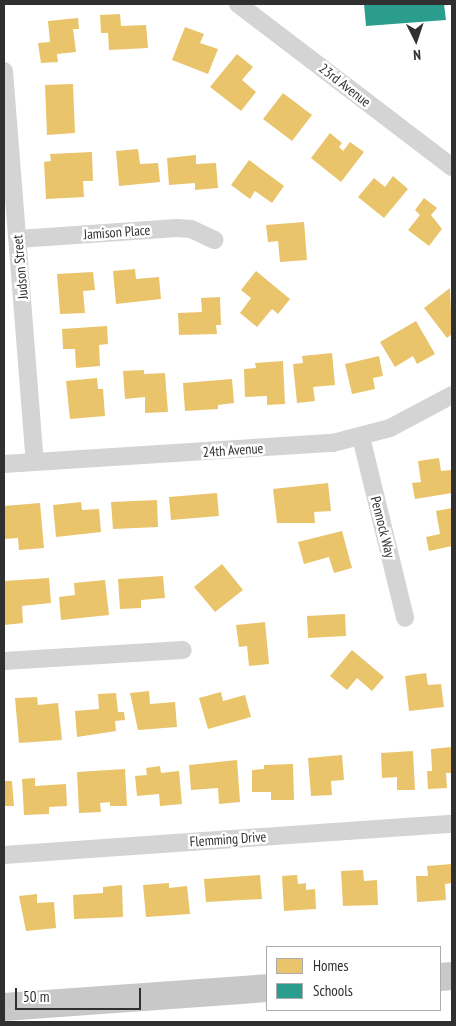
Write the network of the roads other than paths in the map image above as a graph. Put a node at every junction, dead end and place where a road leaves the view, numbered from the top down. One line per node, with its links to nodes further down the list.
1 (238, 4): 3 (street, 23rd Avenue)
2 (4, 71): 4 (street, Judson Street)
3 (452, 167)
4 (18, 239): 5 (street, Jamison Place); 8 (street, Judson Street)
5 (215, 240)
6 (452, 396): 7 (street, 24th Avenue)
7 (361, 437): 8 (street, 24th Avenue); 10 (street, Pennock Way)
8 (35, 462): 9 (street, 24th Avenue)
9 (4, 464)
10 (405, 618)
11 (183, 650): 12 (street)
12 (4, 661)
13 (452, 824): 14 (street, Flemming Drive)
14 (4, 855)
15 (266, 988): 16 (main road)
16 (4, 1007)

